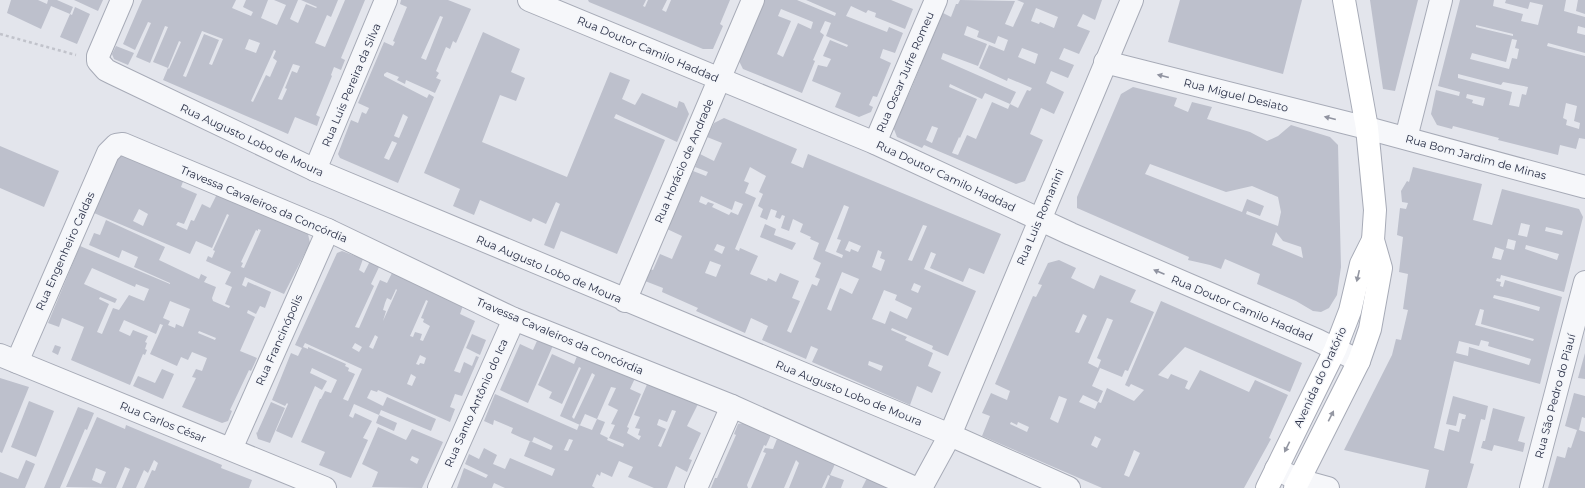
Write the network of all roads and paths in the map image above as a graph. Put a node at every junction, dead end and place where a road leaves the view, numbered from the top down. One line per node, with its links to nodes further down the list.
1 (122, 0): 11 (street)
2 (386, 0): 18 (street, Rua Luis Pereira da Silva)
3 (529, 0): 9 (street, Rua Doutor Camilo Haddad)
4 (753, 0): 13 (street, Rua Horácio de Andrade)
5 (936, 0): 16 (street, Rua Oscar Jufre Romeu)
6 (1132, 0): 12 (street, Rua Luis Romanini)
7 (1344, 0): 14 (main road, Avenida do Oratório)
8 (1441, 0): 15 (street)
9 (564, 6): 13 (street, Rua Doutor Camilo Haddad)
10 (0, 34): 11 (path)
11 (98, 61): 18 (street, Rua Augusto Lobo de Moura)
12 (1105, 62): 14 (street, Rua Miguel Desiato, one-way to 12); 20 (street, Rua Luis Romanini)
13 (720, 79): 16 (street, Rua Doutor Camilo Haddad); 24 (street, Rua Horácio de Andrade)
14 (1368, 128): 15 (street, Rua Bom Jardim de Minas); 22 (main road, Avenida do Oratório)
15 (1406, 138): 19 (street, Rua Bom Jardim de Minas)
16 (875, 143): 20 (street, Rua Doutor Camilo Haddad)
17 (119, 144): 21 (street, Travessa Cavaleiros da Concórdia); 27 (street, Rua Engenheiro Caldas)
18 (315, 170): 24 (street, Rua Augusto Lobo de Moura)
19 (1585, 187)
20 (1039, 219): 26 (street, Rua Doutor Camilo Haddad, one-way to 20); 30 (street, Rua Luis Romanini)
21 (328, 230): 25 (street, Travessa Cavaleiros da Concórdia); 31 (street, Rua Francinópolis)
22 (1373, 240): 26 (main road, Avenida do Oratório, one-way to 26); 28 (main road, Avenida do Oratório)
23 (1585, 282): 41 (street, Rua São Pedro do Piauí)
24 (625, 301): 30 (street, Rua Augusto Lobo de Moura)
25 (514, 319): 29 (street, Travessa Cavaleiros da Concórdia); 35 (street, Rua Santo Antônio do Ica)
26 (1335, 350): 28 (street, Rua Doutor Camilo Haddad); 32 (main road, Avenida do Oratório, one-way to 32)
27 (8, 359): 31 (street, Rua Carlos César)
28 (1359, 362): 33 (main road, Avenida do Oratório, one-way to 28)
29 (732, 406): 36 (street); 37 (street, Travessa Cavaleiros da Concórdia)
30 (950, 435): 38 (street, Rua Luis Romanini); 39 (street, Rua Augusto Lobo de Moura)
31 (231, 449): 34 (street, Rua Carlos César)
32 (1272, 479): 33 (street)
33 (1297, 484): 40 (street)
34 (325, 488)
35 (439, 488)
36 (696, 488)
37 (914, 488)
38 (921, 488)
39 (1069, 488)
40 (1328, 488)
41 (1531, 488)

